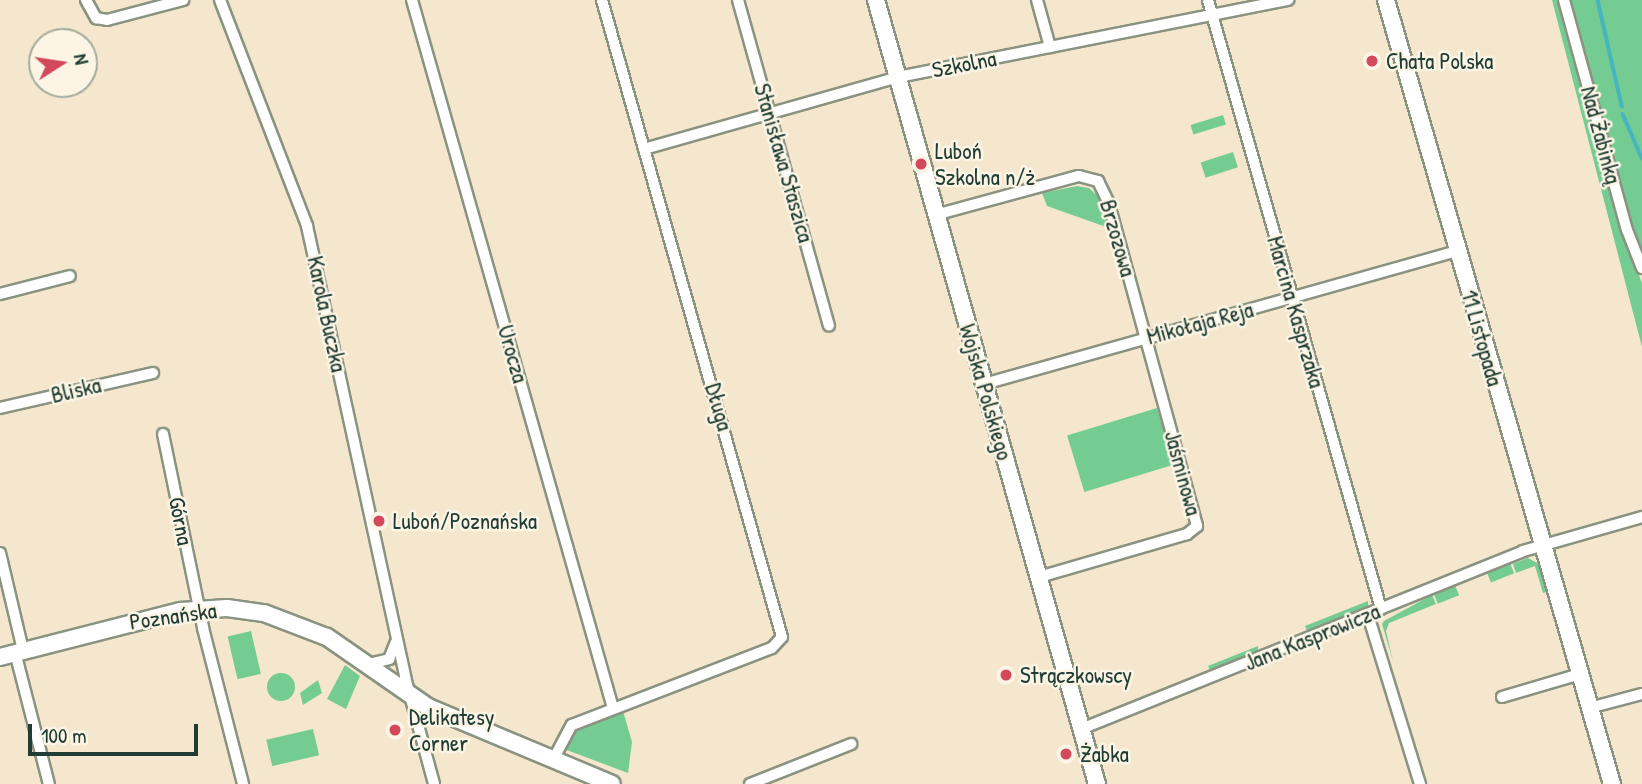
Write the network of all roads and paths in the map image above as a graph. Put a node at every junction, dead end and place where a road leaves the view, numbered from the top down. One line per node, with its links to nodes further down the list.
1 (86, 0): 2 (street)
2 (183, 0)
3 (220, 0): 37 (street, Karola Buczka)
4 (412, 0): 44 (street, Urocza)
5 (602, 0): 17 (street, Długa)
6 (738, 0): 16 (street, Stanisława Staszica)
7 (876, 0): 15 (street, Wojska Polskiego)
8 (1037, 0): 14 (street)
9 (1208, 0): 13 (street, Marcina Kasprzaka)
10 (1288, 0): 13 (street, Szkolna)
11 (1386, 0): 19 (street, 11 Listopada)
12 (1564, 0): 20 (street, Nad Żabinką)
13 (1212, 15): 14 (street, Szkolna); 23 (street, Marcina Kasprzaka)
14 (1050, 47): 15 (street, Szkolna)
15 (898, 78): 16 (street, Szkolna); 18 (street, Wojska Polskiego)
16 (769, 113): 17 (street, Szkolna); 24 (street, Stanisława Staszica)
17 (645, 149): 44 (street, Długa)
18 (943, 213): 25 (street, Brzozowa); 27 (street, Wojska Polskiego)
19 (1457, 251): 23 (street, Mikołaja Reja); 31 (street, 11 Listopada)
20 (1642, 268)
21 (70, 276): 22 (street)
22 (0, 294)
23 (1292, 298): 25 (street, Mikołaja Reja); 35 (street, Marcina Kasprzaka)
24 (829, 326)
25 (1146, 338): 27 (street, Mikołaja Reja); 33 (street, Jaśminowa)
26 (153, 373): 28 (street, Bliska)
27 (984, 384): 33 (street, Wojska Polskiego)
28 (0, 408)
29 (163, 434): 34 (street, Górna)
30 (1642, 517): 31 (street, Jana Kasprowicza)
31 (1542, 545): 35 (street, Jana Kasprowicza); 40 (street, 11 Listopada)
32 (0, 553): 38 (street)
33 (1045, 575): 46 (street, Wojska Polskiego)
34 (198, 609): 38 (street, Poznańska); 39 (street, Poznańska); 50 (street, Górna)
35 (1381, 610): 36 (street, Jana Kasprowicza)
36 (1368, 615): 46 (street, Jana Kasprowicza); 55 (street)
37 (397, 640): 39 (street); 42 (street, Karola Buczka)
38 (13, 653): 49 (street)
39 (368, 664): 42 (street, Poznańska)
40 (1580, 674): 43 (street); 45 (street, 11 Listopada)
41 (1642, 694): 45 (street)
42 (411, 696): 48 (street, Poznańska); 51 (street, Karola Buczka)
43 (1502, 697)
44 (613, 708): 48 (street, Długa)
45 (1589, 708): 56 (street, 11 Listopada)
46 (1081, 729): 54 (street, Wojska Polskiego)
47 (851, 744): 53 (street)
48 (553, 760): 52 (street, Poznańska)
49 (49, 784)
50 (243, 784)
51 (435, 784)
52 (612, 784)
53 (750, 784)
54 (1097, 784)
55 (1419, 784)
56 (1612, 784)

